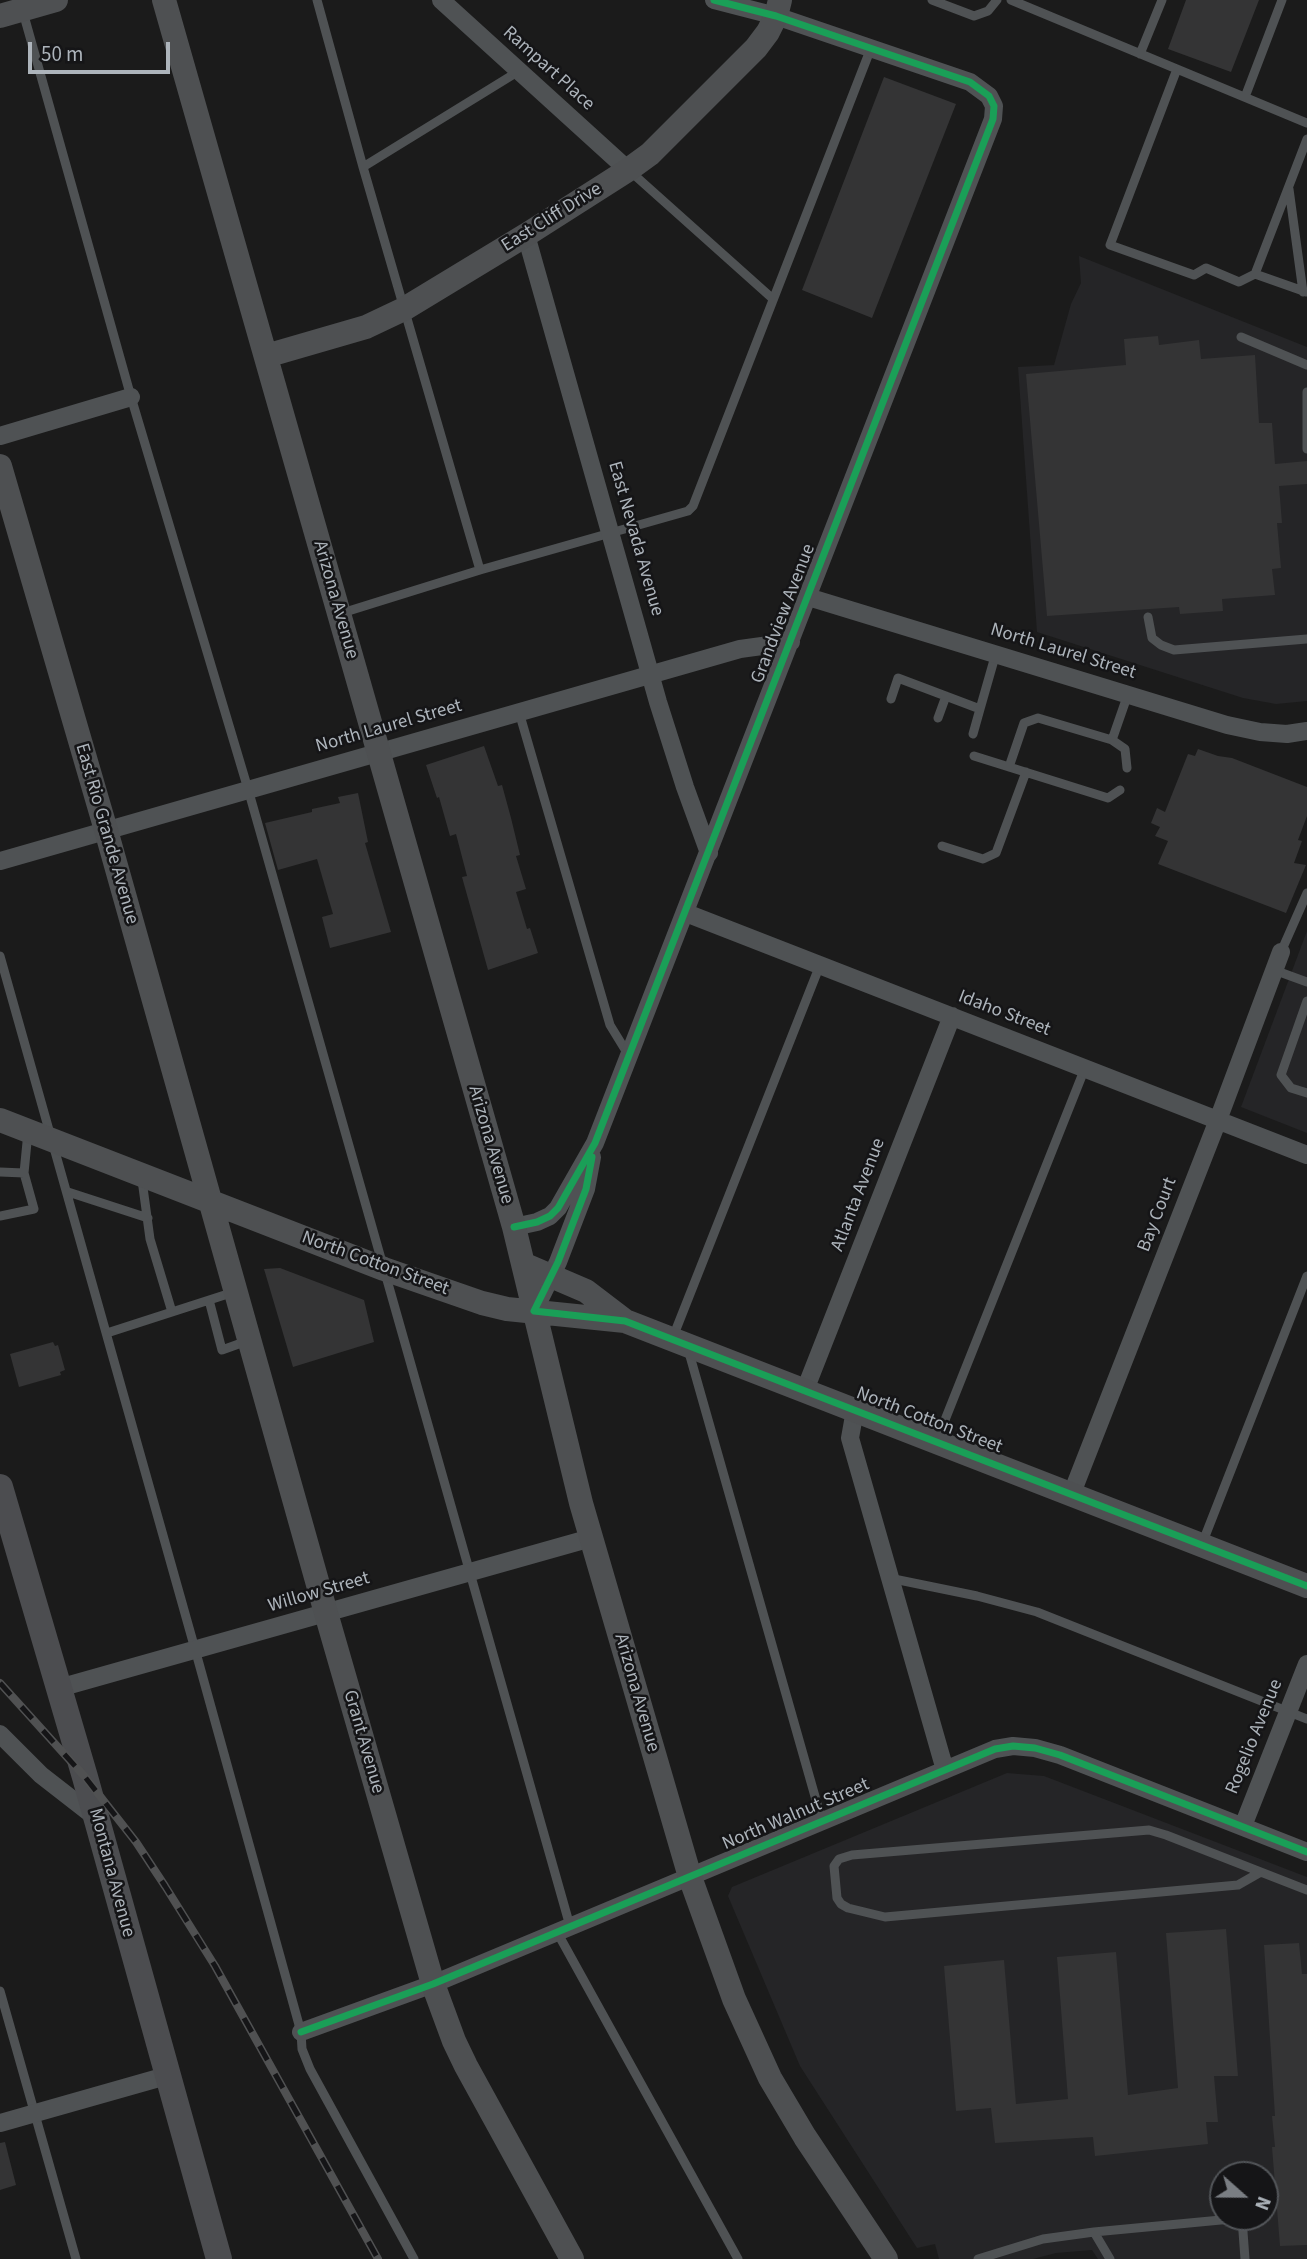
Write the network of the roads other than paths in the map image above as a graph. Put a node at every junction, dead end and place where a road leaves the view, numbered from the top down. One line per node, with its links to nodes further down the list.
1 (56, 0): 12 (main road)
2 (164, 0): 29 (main road, Arizona Avenue)
3 (317, 0): 20 (lane)
4 (441, 0): 16 (street, Rampart Place)
5 (715, 0): 11 (street)
6 (932, 0): 7 (lane)
7 (997, 0)
8 (1011, 0): 14 (lane)
9 (1161, 0): 14 (lane)
10 (1282, 0): 17 (lane)
11 (778, 8): 13 (street); 21 (main road, East Cliff Drive)
12 (14, 9): 32 (lane)
13 (871, 48): 26 (lane); 38 (street, Grandview Avenue)
14 (1140, 54): 15 (lane)
15 (1177, 69): 17 (lane); 24 (lane)
16 (519, 71): 20 (lane); 21 (street, Rampart Place)
17 (1244, 97): 18 (lane)
18 (1307, 123)
19 (1307, 139): 22 (lane)
20 (363, 167): 27 (lane)
21 (628, 170): 23 (main road, East Cliff Drive); 26 (lane)
22 (1289, 187): 24 (lane); 25 (lane)
23 (526, 235): 27 (main road, East Cliff Drive); 36 (street, East Nevada Avenue)
24 (1255, 274): 25 (lane)
25 (1305, 292)
26 (774, 299): 36 (lane)
27 (404, 309): 29 (main road, East Cliff Drive); 37 (lane)
28 (1241, 337): 30 (lane)
29 (265, 356): 39 (main road, Arizona Avenue)
30 (1307, 365)
31 (1307, 392): 34 (lane)
32 (131, 397): 33 (street); 59 (lane)
33 (0, 436)
34 (1307, 449)
35 (0, 466): 61 (main road, East Rio Grande Avenue)
36 (611, 532): 37 (lane); 44 (street, East Nevada Avenue)
37 (480, 570): 39 (lane)
38 (808, 597): 42 (street, Grandview Avenue); 43 (street, North Laurel Street)
39 (339, 614): 54 (main road, Arizona Avenue)
40 (1148, 617): 41 (lane)
41 (1307, 639)
42 (791, 642): 44 (street, North Laurel Street); 63 (street, Grandview Avenue)
43 (996, 653): 45 (street, North Laurel Street); 48 (lane)
44 (652, 674): 49 (street, North Laurel Street); 63 (street, East Nevada Avenue)
45 (1128, 694): 51 (street, North Laurel Street); 53 (lane)
46 (946, 696): 47 (lane); 48 (lane); 50 (lane)
47 (891, 699)
48 (980, 709): 52 (lane)
49 (519, 712): 54 (street, North Laurel Street); 74 (lane)
50 (938, 718)
51 (1307, 731)
52 (973, 734)
53 (1112, 740): 56 (lane); 57 (lane)
54 (378, 752): 59 (street, North Laurel Street); 90 (main road, Arizona Avenue)
55 (975, 756): 56 (lane)
56 (1009, 767): 58 (lane)
57 (1127, 768)
58 (1026, 772): 60 (lane); 62 (lane)
59 (248, 789): 61 (street, North Laurel Street); 92 (lane)
60 (1120, 790)
61 (106, 831): 64 (street, North Laurel Street); 87 (main road, East Rio Grande Avenue)
62 (942, 846)
63 (709, 853): 66 (street, Grandview Avenue)
64 (0, 861)
65 (1307, 893): 67 (lane)
66 (686, 913): 69 (street, Idaho Street); 74 (street, Grandview Avenue)
67 (1282, 952): 70 (street, Bay Court)
68 (0, 956): 80 (lane)
69 (820, 965): 73 (street, Idaho Street); 102 (lane)
70 (1274, 970): 71 (lane); 78 (street, Bay Court)
71 (1307, 982)
72 (1307, 1001): 76 (lane)
73 (952, 1016): 75 (street, Idaho Street); 103 (street, Atlanta Avenue)
74 (629, 1057): 81 (street, Grandview Avenue)
75 (1085, 1068): 78 (street, Idaho Street); 105 (lane)
76 (1307, 1093)
77 (0, 1120): 79 (main road, North Cotton Street)
78 (1218, 1120): 82 (street, Idaho Street); 107 (street, Bay Court)
79 (28, 1130): 80 (main road, North Cotton Street); 84 (lane)
80 (53, 1140): 85 (main road, North Cotton Street); 86 (lane)
81 (594, 1143): 90 (street, Grandview Avenue); 93 (street, Grandview Avenue)
82 (1307, 1155)
83 (0, 1172): 84 (lane)
84 (24, 1173): 88 (lane)
85 (141, 1175): 87 (main road, North Cotton Street); 89 (lane)
86 (68, 1192): 89 (lane); 100 (lane)
87 (212, 1202): 92 (main road, North Cotton Street); 95 (main road, Grant Avenue)
88 (0, 1216)
89 (148, 1218): 97 (lane)
90 (514, 1227): 91 (main road, Arizona Avenue)
91 (523, 1264): 93 (main road); 98 (main road, Arizona Avenue)
92 (384, 1269): 98 (main road, North Cotton Street); 110 (lane)
93 (551, 1276): 98 (street, Grandview Avenue); 99 (main road)
94 (1307, 1276): 109 (lane)
95 (236, 1291): 96 (lane); 101 (main road, Grant Avenue)
96 (209, 1300): 97 (lane); 101 (lane)
97 (172, 1311): 100 (lane)
98 (534, 1311): 99 (main road, North Cotton Street); 108 (main road, Arizona Avenue)
99 (625, 1321): 102 (main road, North Cotton Street)
100 (107, 1333): 114 (lane)
101 (250, 1340): 113 (main road, Grant Avenue)
102 (680, 1342): 103 (main road, North Cotton Street); 122 (lane)
103 (805, 1390): 104 (main road, North Cotton Street)
104 (855, 1410): 105 (main road, North Cotton Street); 111 (street)
105 (937, 1441): 107 (main road, North Cotton Street)
106 (0, 1488): 116 (main road, Montana Avenue)
107 (1072, 1493): 109 (main road, North Cotton Street)
108 (591, 1538): 110 (street, Willow Street); 126 (main road, Arizona Avenue)
109 (1202, 1544): 112 (main road, North Cotton Street)
110 (469, 1572): 113 (street, Willow Street); 128 (lane)
111 (889, 1578): 117 (lane); 120 (street)
112 (1307, 1586)
113 (326, 1613): 114 (street, Willow Street); 129 (main road, Grant Avenue)
114 (195, 1649): 116 (street, Willow Street); 131 (lane)
115 (1307, 1664): 117 (street, Rogelio Avenue)
116 (59, 1688): 121 (main road, Montana Avenue)
117 (1288, 1712): 118 (lane); 123 (street, Rogelio Avenue)
118 (1307, 1719)
119 (0, 1734): 121 (street)
120 (945, 1770): 122 (street, North Walnut Street); 123 (street, North Walnut Street)
121 (95, 1817): 132 (main road, Montana Avenue)
122 (822, 1821): 126 (street, North Walnut Street)
123 (1243, 1826): 124 (street, North Walnut Street)
124 (1307, 1852)
125 (1259, 1872): 125 (lane); 127 (lane)
126 (690, 1877): 128 (street, North Walnut Street); 141 (main road, Arizona Avenue)
127 (1307, 1890)
128 (564, 1929): 129 (street, North Walnut Street); 140 (lane)
129 (433, 1984): 131 (street, North Walnut Street); 139 (main road, Grant Avenue)
130 (0, 1991): 133 (lane)
131 (301, 2032): 138 (lane)
132 (166, 2076): 133 (street); 137 (main road, Montana Avenue)
133 (34, 2113): 134 (street); 136 (lane)
134 (0, 2123)
135 (1094, 2232): 142 (lane); 143 (lane); 144 (lane)
136 (76, 2259)
137 (219, 2259)
138 (414, 2259)
139 (572, 2259)
140 (738, 2259)
141 (886, 2259)
142 (978, 2259)
143 (1110, 2259)
144 (1245, 2259)

